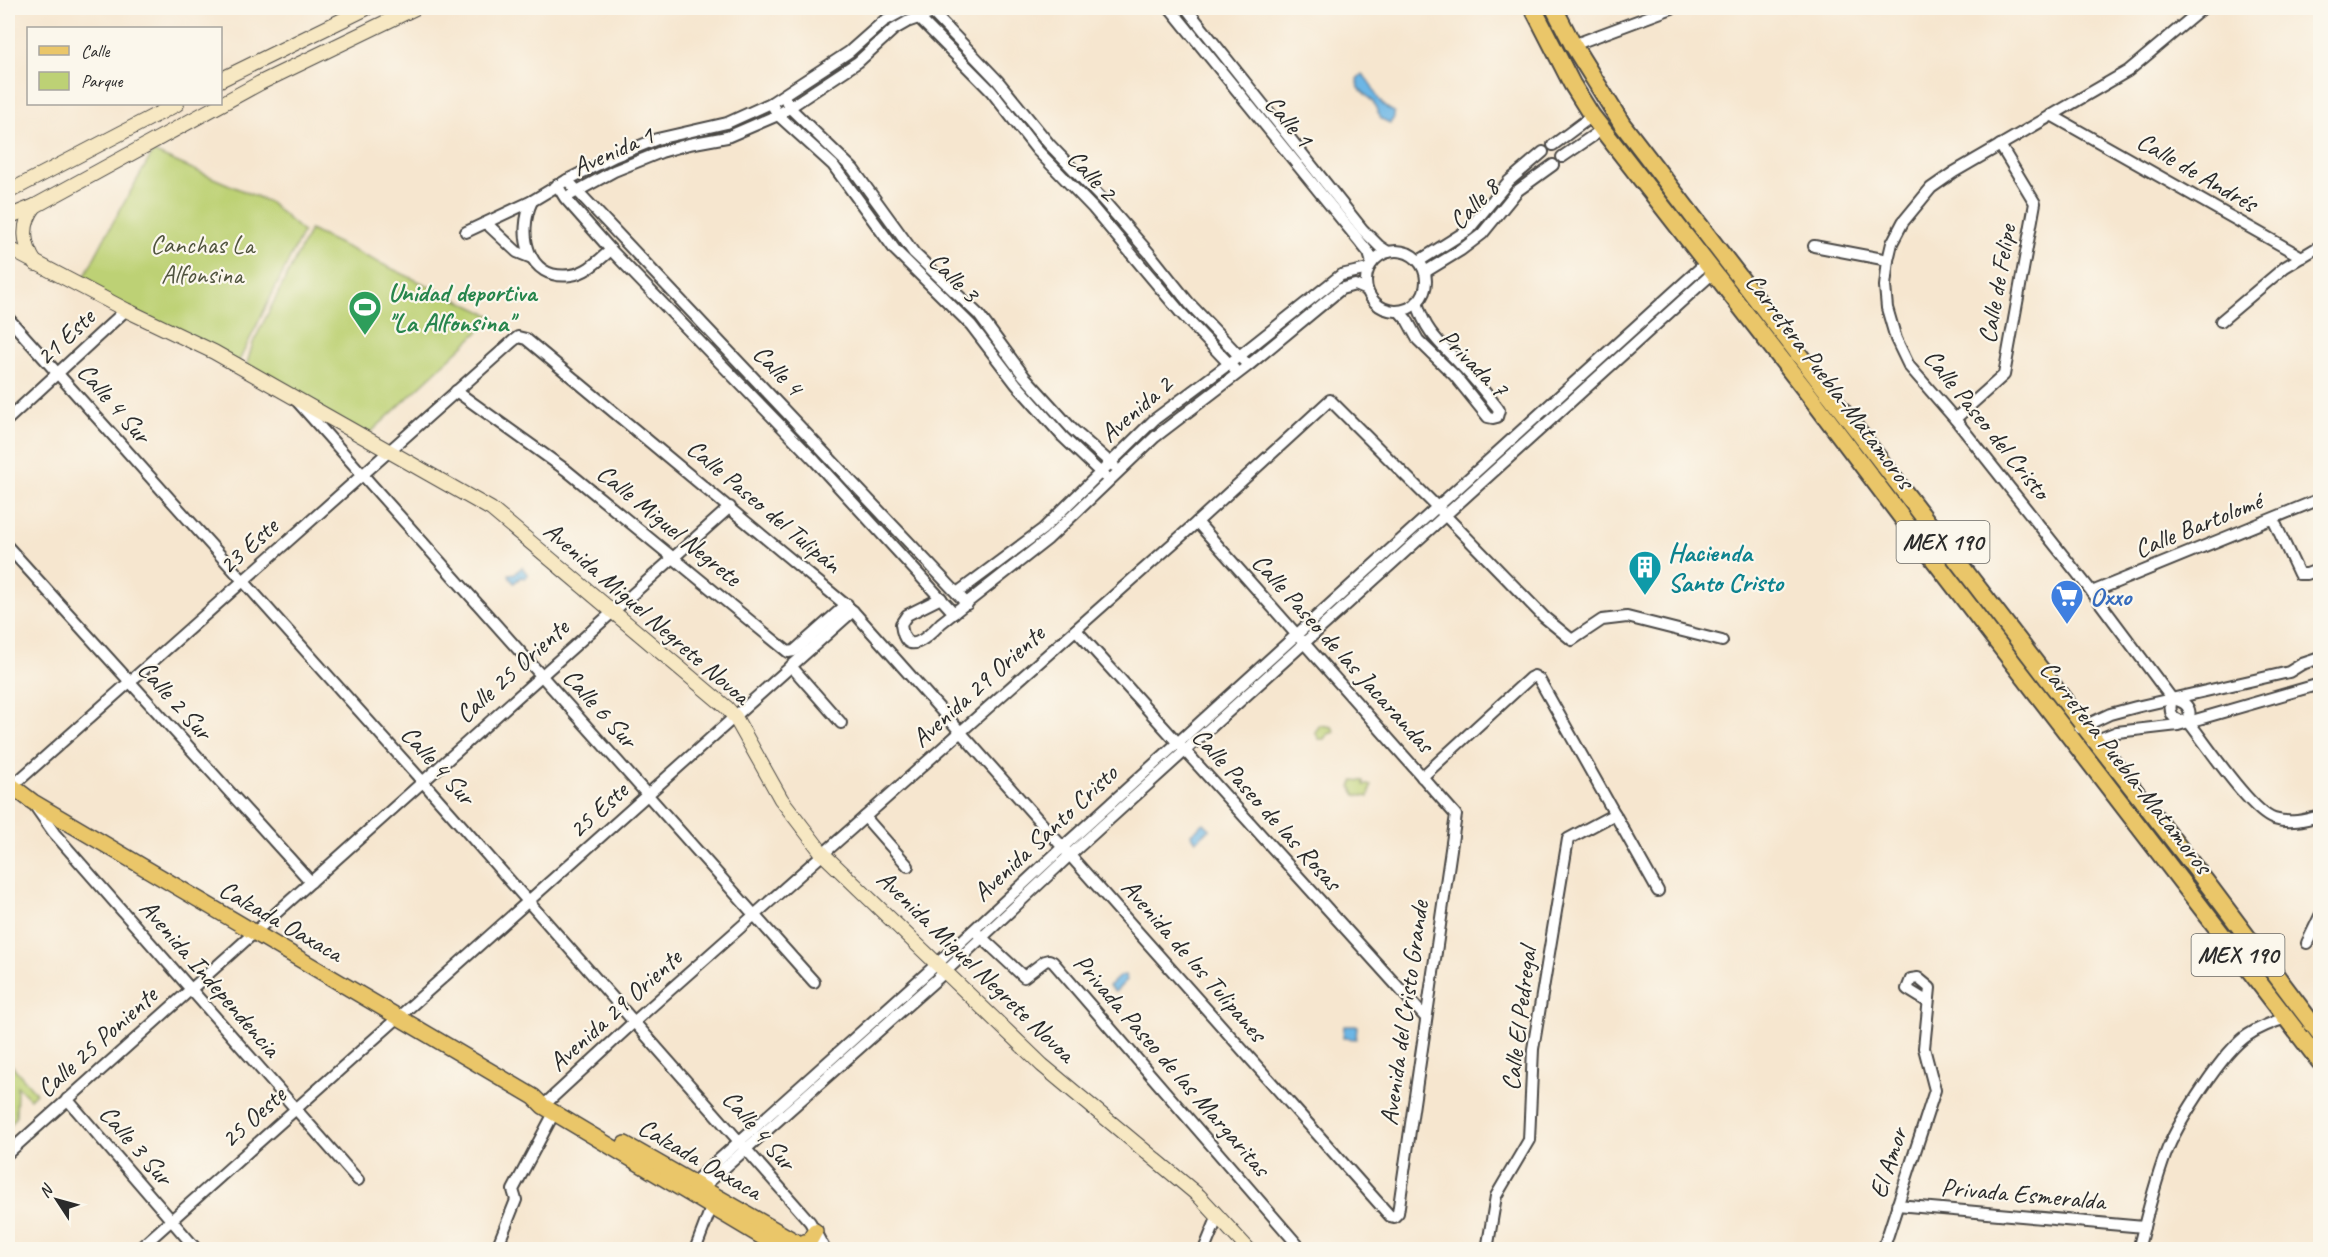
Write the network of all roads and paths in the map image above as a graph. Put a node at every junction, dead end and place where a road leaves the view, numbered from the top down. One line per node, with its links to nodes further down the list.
1 (367, 8): 14 (main road)
2 (415, 8): 19 (main road)
3 (908, 8): 16 (street, Avenida 1)
4 (947, 8): 11 (street, Avenida 1)
5 (1170, 8): 17 (street, Calle 1)
6 (1186, 8): 15 (street, Calle 1)
7 (1533, 8): 25 (highway, Carretera Puebla-Matamoros / MEX 190)
8 (1554, 8): 13 (highway, Carretera Puebla-Matamoros / MEX 190)
9 (1672, 8): 13 (street)
10 (2203, 8): 24 (street, Calle Paseo del Cristo)
11 (932, 10): 12 (street, Avenida 1); 35 (street, Calle 2)
12 (917, 12): 22 (street, Avenida 1); 38 (street, Calle 2)
13 (1573, 45): 111 (highway, Carretera Puebla-Matamoros / MEX 190)
14 (222, 79)
15 (1251, 88): 17 (street); 46 (street, Calle 1)
16 (784, 96): 18 (street, Avenida 1); 22 (street, Calle 3)
17 (1241, 97): 52 (street, Calle 1)
18 (771, 103): 23 (street, Calle 3); 31 (street, Avenida 1)
19 (222, 104)
20 (175, 105): 33 (main road)
21 (220, 105): 37 (main road)
22 (789, 107): 23 (street, Avenida 1); 56 (street, Calle 3)
23 (778, 115): 32 (street, Avenida 1); 57 (street, Calle 3)
24 (2051, 115): 27 (street, Calle Paseo del Cristo); 47 (street, Calle de Andrés)
25 (1598, 122): 26 (street); 29 (street); 53 (highway, Carretera Puebla-Matamoros / MEX 190)
26 (1553, 145)
27 (2000, 145): 49 (street, Calle Paseo del Cristo); 75 (street, Calle de Felipe)
28 (1543, 152): 50 (street, Calle 8)
29 (1562, 157)
30 (1553, 165): 54 (street, Calle 8)
31 (562, 182): 32 (street, Calle 4); 34 (street, Avenida 1); 36 (street)
32 (575, 191): 34 (street, Avenida 1); 67 (street, Calle 4)
33 (8, 192)
34 (565, 198): 45 (street, Calle 4)
35 (1102, 199): 38 (street); 66 (street, Calle 2)
36 (532, 201): 40 (street); 48 (street)
37 (35, 206): 39 (main road); 51 (main road)
38 (1093, 208): 66 (street, Calle 2)
39 (8, 217)
40 (486, 223): 41 (street); 48 (street)
41 (466, 232)
42 (1814, 246): 49 (street)
43 (2320, 246): 47 (street)
44 (8, 248): 51 (main road, Avenida Miguel Negrete Novoa)
45 (611, 250): 48 (street); 69 (street, Calle 4)
46 (1388, 252): 50 (street); 52 (street)
47 (2302, 257): 62 (street)
48 (532, 258)
49 (1888, 260): 75 (street, Calle Paseo del Cristo)
50 (1419, 261): 54 (street)
51 (36, 264): 59 (main road, Avenida Miguel Negrete Novoa)
52 (1370, 266): 55 (street); 66 (street, Avenida 2)
53 (1711, 267): 63 (street, Avenida Santo Cristo); 64 (street, Avenida Santo Cristo); 111 (highway, Carretera Puebla-Matamoros / MEX 190)
54 (1425, 272): 58 (street)
55 (1367, 290): 60 (street); 68 (street, Avenida 2)
56 (955, 293): 57 (street); 77 (street, Calle 3)
57 (948, 302): 79 (street, Calle 3)
58 (1418, 302): 60 (street); 60 (street, Privada 7)
59 (126, 310): 71 (street, 21 Este); 73 (main road, Avenida Miguel Negrete Novoa)
60 (1399, 311)
61 (8, 318): 71 (street, Calle 4 Sur)
62 (2221, 321)
63 (1640, 322): 64 (street); 84 (street, Avenida Santo Cristo)
64 (1648, 331): 84 (street, Avenida Santo Cristo)
65 (518, 337): 72 (street, 23 Este); 83 (street, Calle Paseo del Tulipán)
66 (1233, 360): 68 (street, Calle 2); 70 (street, Calle 2); 77 (street, Avenida 2)
67 (738, 361): 69 (street); 92 (street, Calle 4)
68 (1249, 365): 70 (street, Avenida 2)
69 (728, 371): 93 (street, Calle 4)
70 (1238, 373): 78 (street, Avenida 2)
71 (58, 374): 74 (street, 21 Este); 90 (street, Calle 4 Sur)
72 (456, 391): 76 (street, 23 Este); 88 (street, Calle Miguel Negrete)
73 (293, 397): 76 (main road, Avenida Miguel Negrete Novoa); 80 (street, Calle 6 Sur)
74 (8, 419)
75 (1955, 419): 91 (street, Calle Paseo del Cristo)
76 (388, 451): 80 (street, 23 Este); 96 (main road, Avenida Miguel Negrete Novoa)
77 (1109, 462): 78 (street, Calle 3); 79 (street, Avenida 2)
78 (1118, 471): 81 (street, Avenida 2)
79 (1099, 472): 81 (street, Calle 3); 92 (street, Avenida 2)
80 (362, 474): 90 (street, 23 Este); 103 (street, Calle 6 Sur)
81 (1109, 480): 94 (street, Avenida 2)
82 (2320, 499): 85 (street, Calle Bartolomé)
83 (730, 507): 88 (street, Calle 25 Oriente); 95 (street, Calle Paseo del Tulipán)
84 (1441, 511): 86 (street, Avenida 29 Oriente); 99 (street, Avenida Santo Cristo); 100 (street)
85 (2273, 519): 89 (street); 91 (street, Calle Bartolomé)
86 (1197, 522): 98 (street, Avenida 29 Oriente); 99 (street, Calle Paseo de las Jacarandas)
87 (8, 547): 104 (street, Calle 2 Sur)
88 (672, 557): 95 (street, Calle Miguel Negrete); 96 (street, Calle 25 Oriente)
89 (2320, 568)
90 (242, 581): 104 (street, 23 Este); 115 (street, Calle 4 Sur)
91 (2092, 592): 106 (street, Calle Paseo del Cristo)
92 (957, 593): 94 (street)
93 (941, 598): 97 (street, Calle 4); 97 (street, Avenida 2)
94 (967, 604): 97 (street, Avenida 2)
95 (850, 607): 102 (street, 25 Este); 110 (street, Calle Paseo del Tulipán)
96 (612, 611): 103 (street, Calle 25 Oriente); 107 (main road, Avenida Miguel Negrete Novoa)
97 (954, 613)
98 (1076, 630): 110 (street, Avenida 29 Oriente); 113 (street, Calle Paseo de las Rosas)
99 (1300, 639): 113 (street, Avenida Santo Cristo); 114 (street, Calle Paseo de las Jacarandas)
100 (1722, 641)
101 (2320, 658): 106 (street)
102 (791, 666): 107 (street, 25 Este); 109 (street)
103 (541, 675): 115 (street, Calle 25 Oriente); 117 (street, Calle 6 Sur)
104 (129, 682): 116 (street, 23 Este); 126 (street, Calle 2 Sur)
105 (2320, 684): 108 (street)
106 (2172, 699): 108 (street, Calle Paseo del Cristo); 108 (street, Calle Paseo del Cristo); 111 (street)
107 (735, 717): 117 (street, 25 Este); 124 (main road, Avenida Miguel Negrete Novoa)
108 (2188, 721): 112 (street); 121 (street, Calle Paseo del Cristo)
109 (841, 723)
110 (961, 732): 122 (street, Avenida 29 Oriente); 123 (street, Avenida de los Tulipanes)
111 (2078, 736): 112 (highway, Carretera Puebla-Matamoros / MEX 190); 140 (highway, Carretera Puebla-Matamoros / MEX 190)
112 (2095, 740): 142 (highway, Carretera Puebla-Matamoros / MEX 190)
113 (1181, 747): 123 (street, Avenida Santo Cristo); 139 (street, Calle Paseo de las Rosas)
114 (1422, 777): 119 (street); 120 (street, Calle Paseo de las Jacarandas)
115 (423, 782): 126 (street, Calle 25 Oriente); 128 (street, Calle 4 Sur)
116 (9, 786): 118 (main road, Calzada Oaxaca)
117 (648, 795): 128 (street, 25 Este); 129 (street, Calle 6 Sur)
118 (33, 802): 131 (main road, Calzada Oaxaca); 136 (street, Avenida Independencia)
119 (1614, 814): 127 (street); 168 (street, Calle El Pedregal)
120 (1456, 815): 139 (street, Avenida del Cristo Grande)
121 (2320, 816)
122 (865, 817): 124 (street, Avenida 29 Oriente); 125 (street)
123 (1068, 850): 132 (street, Avenida Santo Cristo); 154 (street, Avenida de los Tulipanes)
124 (823, 854): 129 (street, Avenida 29 Oriente); 134 (main road, Avenida Miguel Negrete Novoa)
125 (908, 866)
126 (311, 882): 131 (street, Calle 25 Oriente)
127 (1658, 891)
128 (528, 902): 138 (street, 25 Este); 141 (street, Calle 4 Sur)
129 (754, 915): 135 (street, Calle 6 Sur); 141 (street, Avenida 29 Oriente)
130 (2320, 916): 133 (street)
131 (254, 933): 136 (street, Calle 25 Oriente); 138 (main road, Calzada Oaxaca)
132 (978, 934): 134 (street, Avenida Santo Cristo); 167 (street, Privada Paseo de las Margaritas)
133 (2307, 943)
134 (942, 967): 147 (street, Avenida Santo Cristo); 153 (main road, Avenida Miguel Negrete Novoa)
135 (814, 982)
136 (190, 990): 144 (street, Calle 25 Poniente); 146 (street, Avenida Independencia)
137 (1928, 1002): 151 (street, El Amor)
138 (399, 1018): 145 (main road, Calzada Oaxaca); 146 (street, 25 Oeste)
139 (1426, 1018): 154 (street, Avenida del Cristo Grande)
140 (2286, 1018): 143 (highway, Carretera Puebla-Matamoros / MEX 190); 156 (street)
141 (635, 1021): 145 (street, Avenida 29 Oriente); 147 (street, Calle 4 Sur)
142 (2320, 1034)
143 (2320, 1062)
144 (67, 1099): 148 (street, Calle 25 Poniente); 155 (street, Calle 3 Sur)
145 (545, 1104): 150 (main road, Calzada Oaxaca); 152 (main road, Calzada Oaxaca); 161 (street, Avenida 29 Oriente)
146 (295, 1110): 149 (street, Avenida Independencia); 155 (street, 25 Oeste)
147 (742, 1145): 150 (street, Avenida Santo Cristo); 157 (street, Calle 4 Sur)
148 (8, 1153)
149 (358, 1180)
150 (697, 1186): 158 (main road, Calzada Oaxaca)
151 (1897, 1205): 156 (street, Privada Esmeralda); 169 (street, El Amor)
152 (711, 1208): 162 (street); 163 (main road, Calzada Oaxaca)
153 (1218, 1216): 165 (street); 166 (main road, Avenida Miguel Negrete Novoa)
154 (1394, 1217)
155 (171, 1220): 159 (street, 25 Oeste); 160 (street, Calle 3 Sur)
156 (2144, 1227): 170 (street)
157 (815, 1231): 158 (main road); 164 (street, Calle 4 Sur)
158 (805, 1246)
159 (138, 1250)
160 (197, 1250)
161 (496, 1250)
162 (695, 1250)
163 (784, 1250)
164 (825, 1250)
165 (1204, 1250)
166 (1249, 1250)
167 (1302, 1250)
168 (1487, 1250)
169 (1883, 1250)
170 (2138, 1250)

